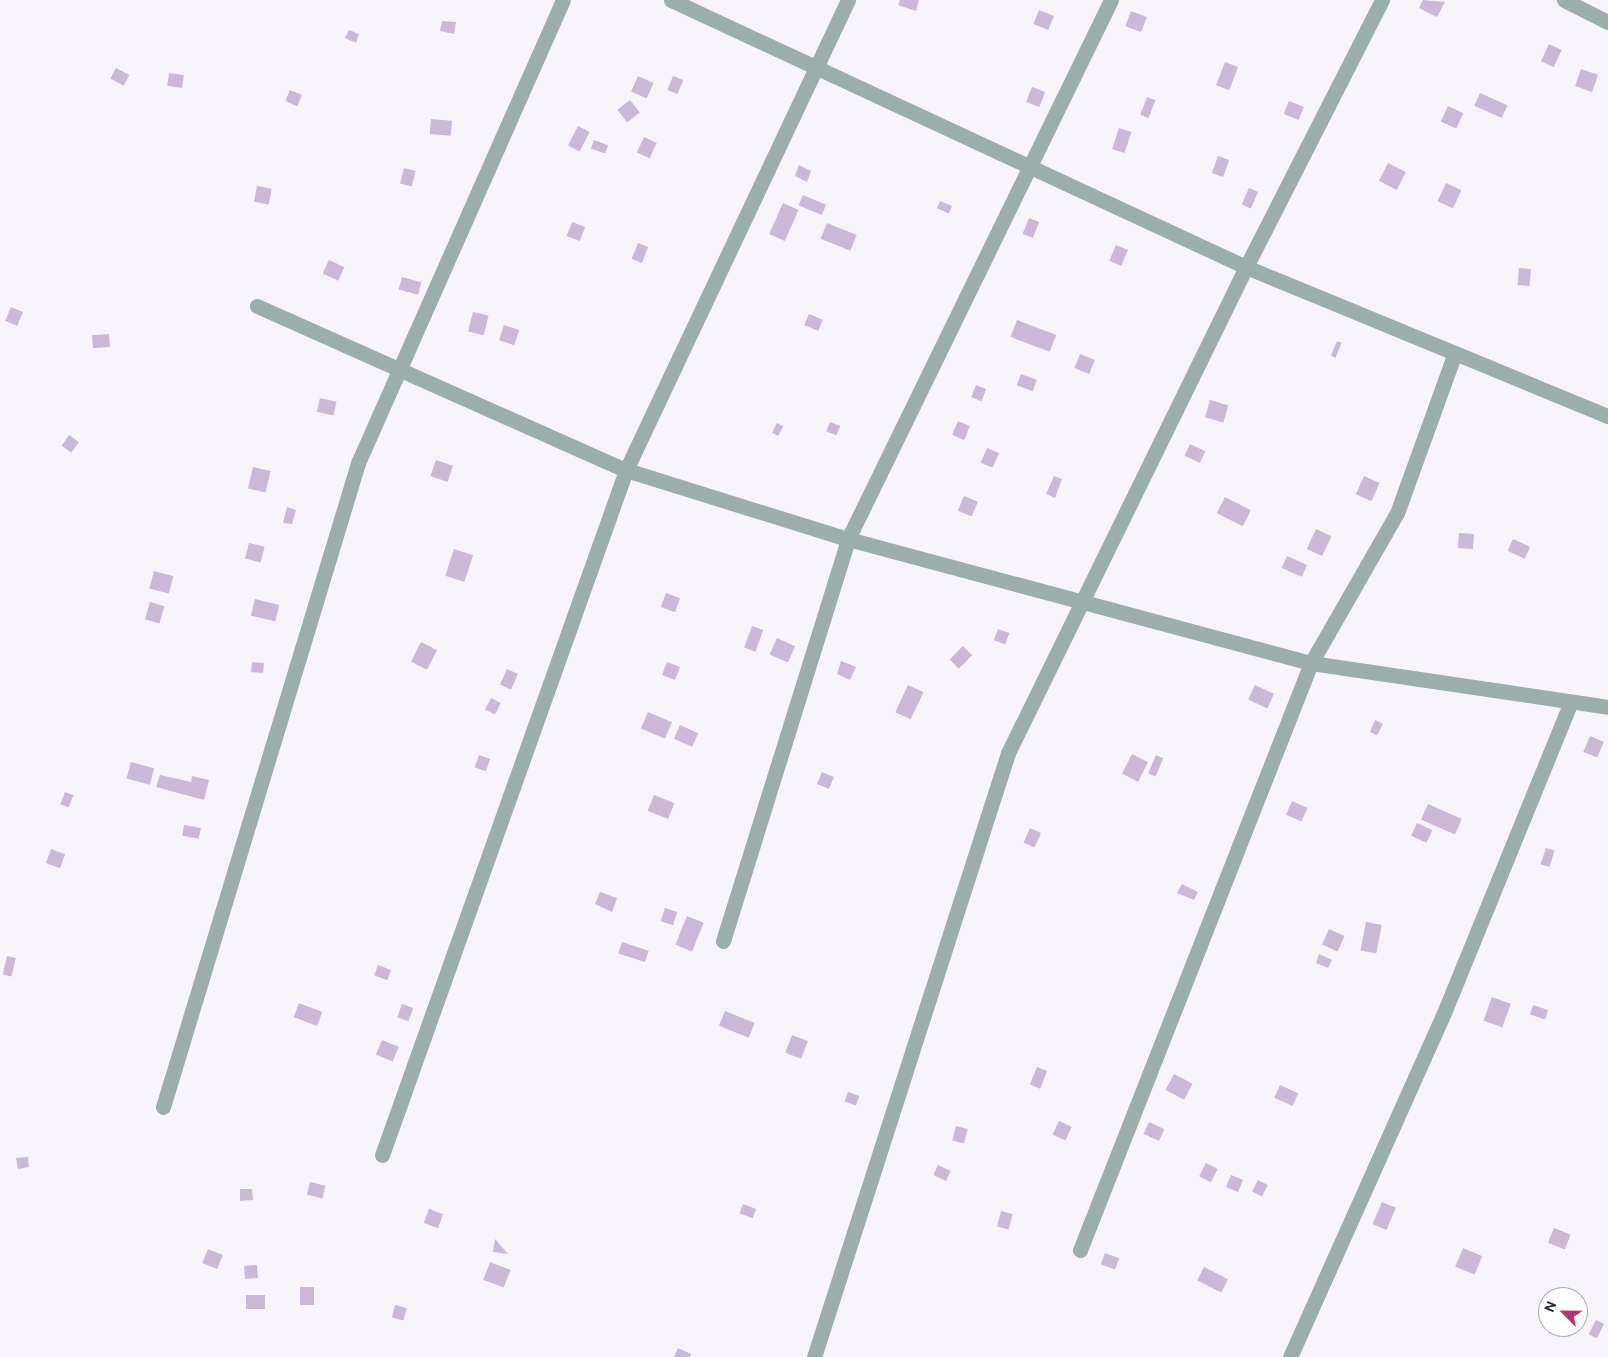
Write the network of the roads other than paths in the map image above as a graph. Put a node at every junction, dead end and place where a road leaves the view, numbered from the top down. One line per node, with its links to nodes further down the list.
1 (563, 0): 13 (street)
2 (671, 0): 8 (street)
3 (848, 0): 8 (street)
4 (1111, 0): 9 (street)
5 (1382, 0): 10 (street)
6 (1564, 0): 7 (street)
7 (1608, 22)
8 (818, 69): 9 (street); 15 (street)
9 (1031, 169): 10 (street); 16 (street)
10 (1246, 267): 12 (street); 17 (street)
11 (257, 306): 13 (street)
12 (1455, 353): 14 (street); 18 (street)
13 (400, 370): 15 (street); 22 (street)
14 (1608, 416)
15 (626, 470): 16 (street); 23 (street)
16 (848, 540): 17 (street); 21 (street)
17 (1081, 604): 18 (street); 25 (street)
18 (1311, 662): 19 (street); 24 (street)
19 (1571, 702): 20 (street); 26 (street)
20 (1608, 707)
21 (723, 942)
22 (163, 1107)
23 (382, 1155)
24 (1080, 1250)
25 (814, 1357)
26 (1290, 1357)

